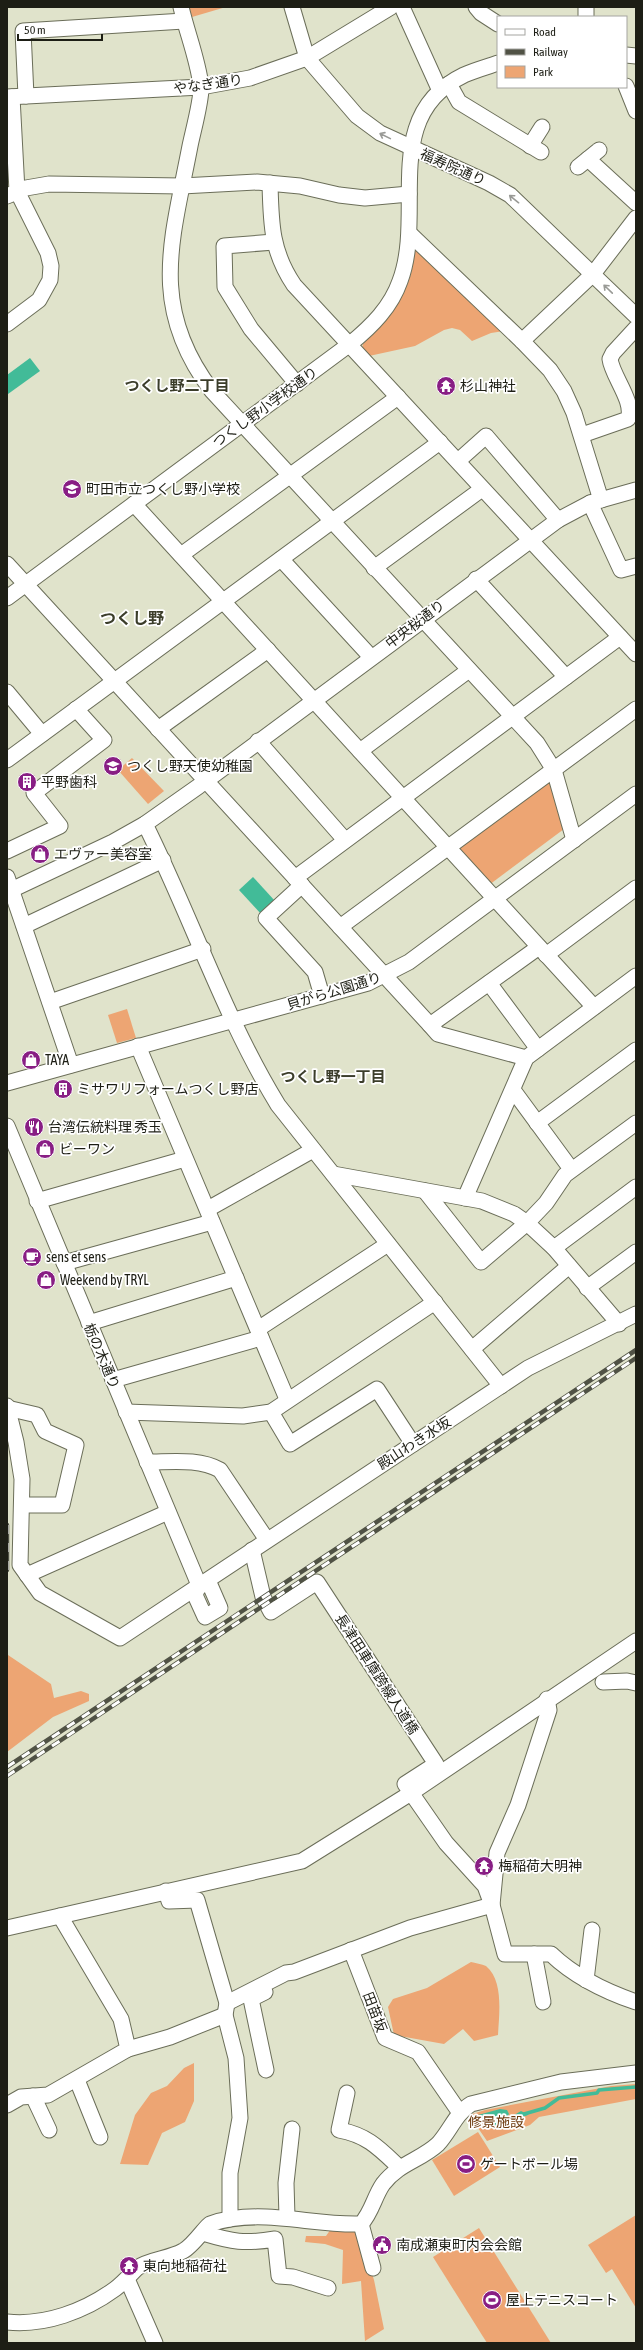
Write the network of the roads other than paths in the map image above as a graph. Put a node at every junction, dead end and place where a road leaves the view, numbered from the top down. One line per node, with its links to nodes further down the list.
1 (292, 7): 7 (street, 福寿院通り)
2 (391, 7): 7 (street, やなぎ通り)
3 (402, 7): 10 (street)
4 (476, 7): 6 (street)
5 (182, 14): 9 (street); 12 (street)
6 (497, 23)
7 (307, 58): 9 (street, やなぎ通り); 15 (street, 福寿院通り, one-way to 7)
8 (497, 63): 10 (street)
9 (201, 87): 12 (street, やなぎ通り); 18 (street)
10 (445, 88): 14 (street); 15 (street, つくし野小学校通り)
11 (627, 88): 13 (street)
12 (15, 97): 19 (street)
13 (636, 111)
14 (542, 127)
15 (410, 148): 20 (street, つくし野小学校通り); 25 (street, 福寿院通り, one-way to 15)
16 (588, 158): 21 (street)
17 (270, 183): 18 (street); 20 (street); 24 (street)
18 (182, 186): 19 (street); 33 (street)
19 (12, 193): 27 (street)
20 (409, 194): 23 (street, つくし野小学校通り)
21 (636, 203)
22 (636, 218): 25 (street)
23 (410, 234): 29 (street); 30 (street, つくし野小学校通り)
24 (274, 242): 30 (street); 31 (street)
25 (593, 274): 26 (street, 福寿院通り, one-way to 25); 29 (street)
26 (636, 316)
27 (9, 318)
28 (636, 328): 34 (street)
29 (522, 341): 34 (street)
30 (350, 344): 31 (street, つくし野小学校通り); 32 (street)
31 (297, 384): 33 (street, つくし野小学校通り)
32 (398, 397): 35 (street); 37 (street)
33 (242, 424): 37 (street); 41 (street, つくし野小学校通り)
34 (582, 435): 40 (street)
35 (440, 442): 36 (street); 43 (street)
36 (458, 461): 38 (street); 42 (street)
37 (289, 476): 43 (street); 45 (street)
38 (482, 489): 44 (street); 49 (street)
39 (636, 490): 40 (street, 中央桜通り)
40 (596, 502): 42 (street, 中央桜通り); 48 (street)
41 (134, 504): 45 (street); 51 (street, つくし野小学校通り)
42 (558, 520): 44 (street, 中央桜通り)
43 (331, 521): 46 (street); 49 (street)
44 (529, 539): 50 (street, 中央桜通り); 55 (street)
45 (181, 555): 53 (street)
46 (281, 558): 53 (street); 58 (street)
47 (7, 564): 51 (street)
48 (636, 566)
49 (374, 568): 54 (street)
50 (476, 579): 54 (street, 中央桜通り); 60 (street)
51 (26, 584): 52 (street, つくし野小学校通り); 61 (street)
52 (7, 598)
53 (223, 601): 56 (street); 61 (street)
54 (422, 619): 58 (street, 中央桜通り); 59 (street)
55 (620, 637): 57 (street); 60 (street)
56 (268, 650): 63 (street); 67 (street)
57 (636, 654)
58 (371, 657): 63 (street, 中央桜通り)
59 (469, 670): 66 (street); 70 (street)
60 (566, 677): 66 (street)
61 (114, 681): 64 (street); 67 (street)
62 (7, 692): 68 (street)
63 (314, 700): 69 (street, 中央桜通り); 70 (street)
64 (76, 709): 68 (street); 80 (street)
65 (636, 709): 72 (street)
66 (512, 716): 72 (street); 75 (street)
67 (158, 729): 73 (street)
68 (42, 734): 71 (street)
69 (258, 741): 73 (street, 中央桜通り); 77 (street)
70 (360, 751): 75 (street)
71 (7, 760)
72 (554, 770): 78 (street); 79 (street)
73 (206, 780): 76 (street, 中央桜通り); 82 (street)
74 (636, 794): 78 (street, 貝がら公園通り)
75 (402, 797): 77 (street); 79 (street)
76 (145, 824): 81 (street); 83 (street, 中央桜通り)
77 (345, 840): 82 (street)
78 (574, 840): 85 (street, 貝がら公園通り)
79 (448, 847): 85 (street); 87 (street)
80 (7, 851)
81 (162, 860): 86 (street); 88 (street)
82 (299, 881): 87 (street); 93 (street)
83 (9, 885): 86 (street)
84 (636, 888): 89 (street)
85 (495, 899): 89 (street); 90 (street, 貝がら公園通り)
86 (24, 926): 94 (street)
87 (340, 927): 90 (street)
88 (203, 949): 94 (street); 96 (street)
89 (543, 951): 92 (street); 95 (street)
90 (385, 976): 93 (street, 貝がら公園通り); 97 (street)
91 (636, 976): 95 (street)
92 (488, 983): 97 (street); 100 (street)
93 (322, 996): 96 (street, 貝がら公園通り)
94 (50, 1002): 101 (street)
95 (594, 1007): 100 (street)
96 (233, 1020): 98 (street, 貝がら公園通り); 107 (street)
97 (430, 1026): 100 (street)
98 (138, 1046): 101 (street, 貝がら公園通り); 108 (street)
99 (636, 1050): 104 (street)
100 (532, 1054): 103 (street)
101 (71, 1065): 102 (street, 貝がら公園通り)
102 (7, 1083)
103 (513, 1090): 104 (street); 113 (street)
104 (537, 1123): 109 (street)
105 (636, 1123): 109 (street)
106 (7, 1126): 114 (street, 栃の木通り)
107 (313, 1150): 110 (street); 115 (street)
108 (186, 1159): 114 (street); 115 (street)
109 (571, 1169): 116 (street)
110 (333, 1174): 112 (street); 117 (street)
111 (636, 1187): 118 (street)
112 (425, 1191): 113 (street); 116 (street)
113 (465, 1198): 116 (street)
114 (37, 1201): 120 (street, 栃の木通り)
115 (210, 1216): 120 (street); 122 (street)
116 (527, 1223): 118 (street)
117 (388, 1244): 124 (street); 128 (street)
118 (554, 1248): 121 (street)
119 (636, 1252): 123 (street)
120 (64, 1264): 126 (street, 栃の木通り)
121 (569, 1266): 123 (street); 129 (street)
122 (236, 1278): 126 (street); 128 (street)
123 (587, 1288): 127 (street)
124 (435, 1302): 129 (street); 132 (street)
125 (636, 1314): 127 (street, 殿山わき水坂)
126 (88, 1323): 130 (street, 栃の木通り)
127 (619, 1324): 131 (street, 殿山わき水坂)
128 (259, 1334): 130 (street); 132 (street)
129 (472, 1349): 131 (street)
130 (113, 1380): 134 (street, 栃の木通り)
131 (501, 1386): 136 (street, 殿山わき水坂)
132 (287, 1399): 135 (street)
133 (7, 1407): 138 (street); 138 (street)
134 (126, 1412): 135 (street); 137 (street, 栃の木通り)
135 (271, 1412): 136 (street)
136 (413, 1444): 140 (street, 殿山わき水坂)
137 (147, 1462): 139 (street, 栃の木通り); 140 (street)
138 (22, 1505): 142 (street)
139 (168, 1512): 142 (street); 143 (street, 栃の木通り)
140 (267, 1540): 141 (street, 殿山わき水坂)
141 (252, 1550): 143 (street, 殿山わき水坂); 148 (street, 長津田車庫跨線人道橋)
142 (27, 1575): 143 (street, 殿山わき水坂)
143 (199, 1585)
144 (636, 1641): 147 (street)
145 (603, 1682): 146 (street)
146 (636, 1683)
147 (547, 1699): 148 (street); 150 (street)
148 (409, 1788): 149 (street); 150 (street)
149 (166, 1891): 151 (street); 160 (street)
150 (492, 1905): 154 (street); 155 (street)
151 (60, 1916): 152 (street); 161 (street)
152 (7, 1928)
153 (592, 1930): 157 (street)
154 (351, 1950): 156 (street); 168 (street, 田苗坂)
155 (534, 1954): 157 (street); 158 (street)
156 (294, 1972): 160 (street); 162 (street)
157 (586, 1980): 159 (street)
158 (543, 2002)
159 (636, 2002)
160 (226, 2009): 161 (street); 174 (street)
161 (128, 2049): 164 (street)
162 (266, 2070)
163 (636, 2073): 168 (street)
164 (77, 2080): 166 (street); 171 (street)
165 (347, 2093): 172 (street)
166 (33, 2096): 167 (street); 170 (street)
167 (7, 2104)
168 (460, 2113): 172 (street)
169 (292, 2128): 173 (street)
170 (49, 2130)
171 (100, 2138)
172 (399, 2167): 175 (street)
173 (287, 2217): 174 (street); 175 (street)
174 (230, 2219): 176 (street)
175 (361, 2224): 177 (street)
176 (203, 2233): 178 (street); 179 (street)
177 (373, 2268)
178 (127, 2279): 180 (street); 181 (street)
179 (328, 2288)
180 (7, 2322)
181 (155, 2343)

